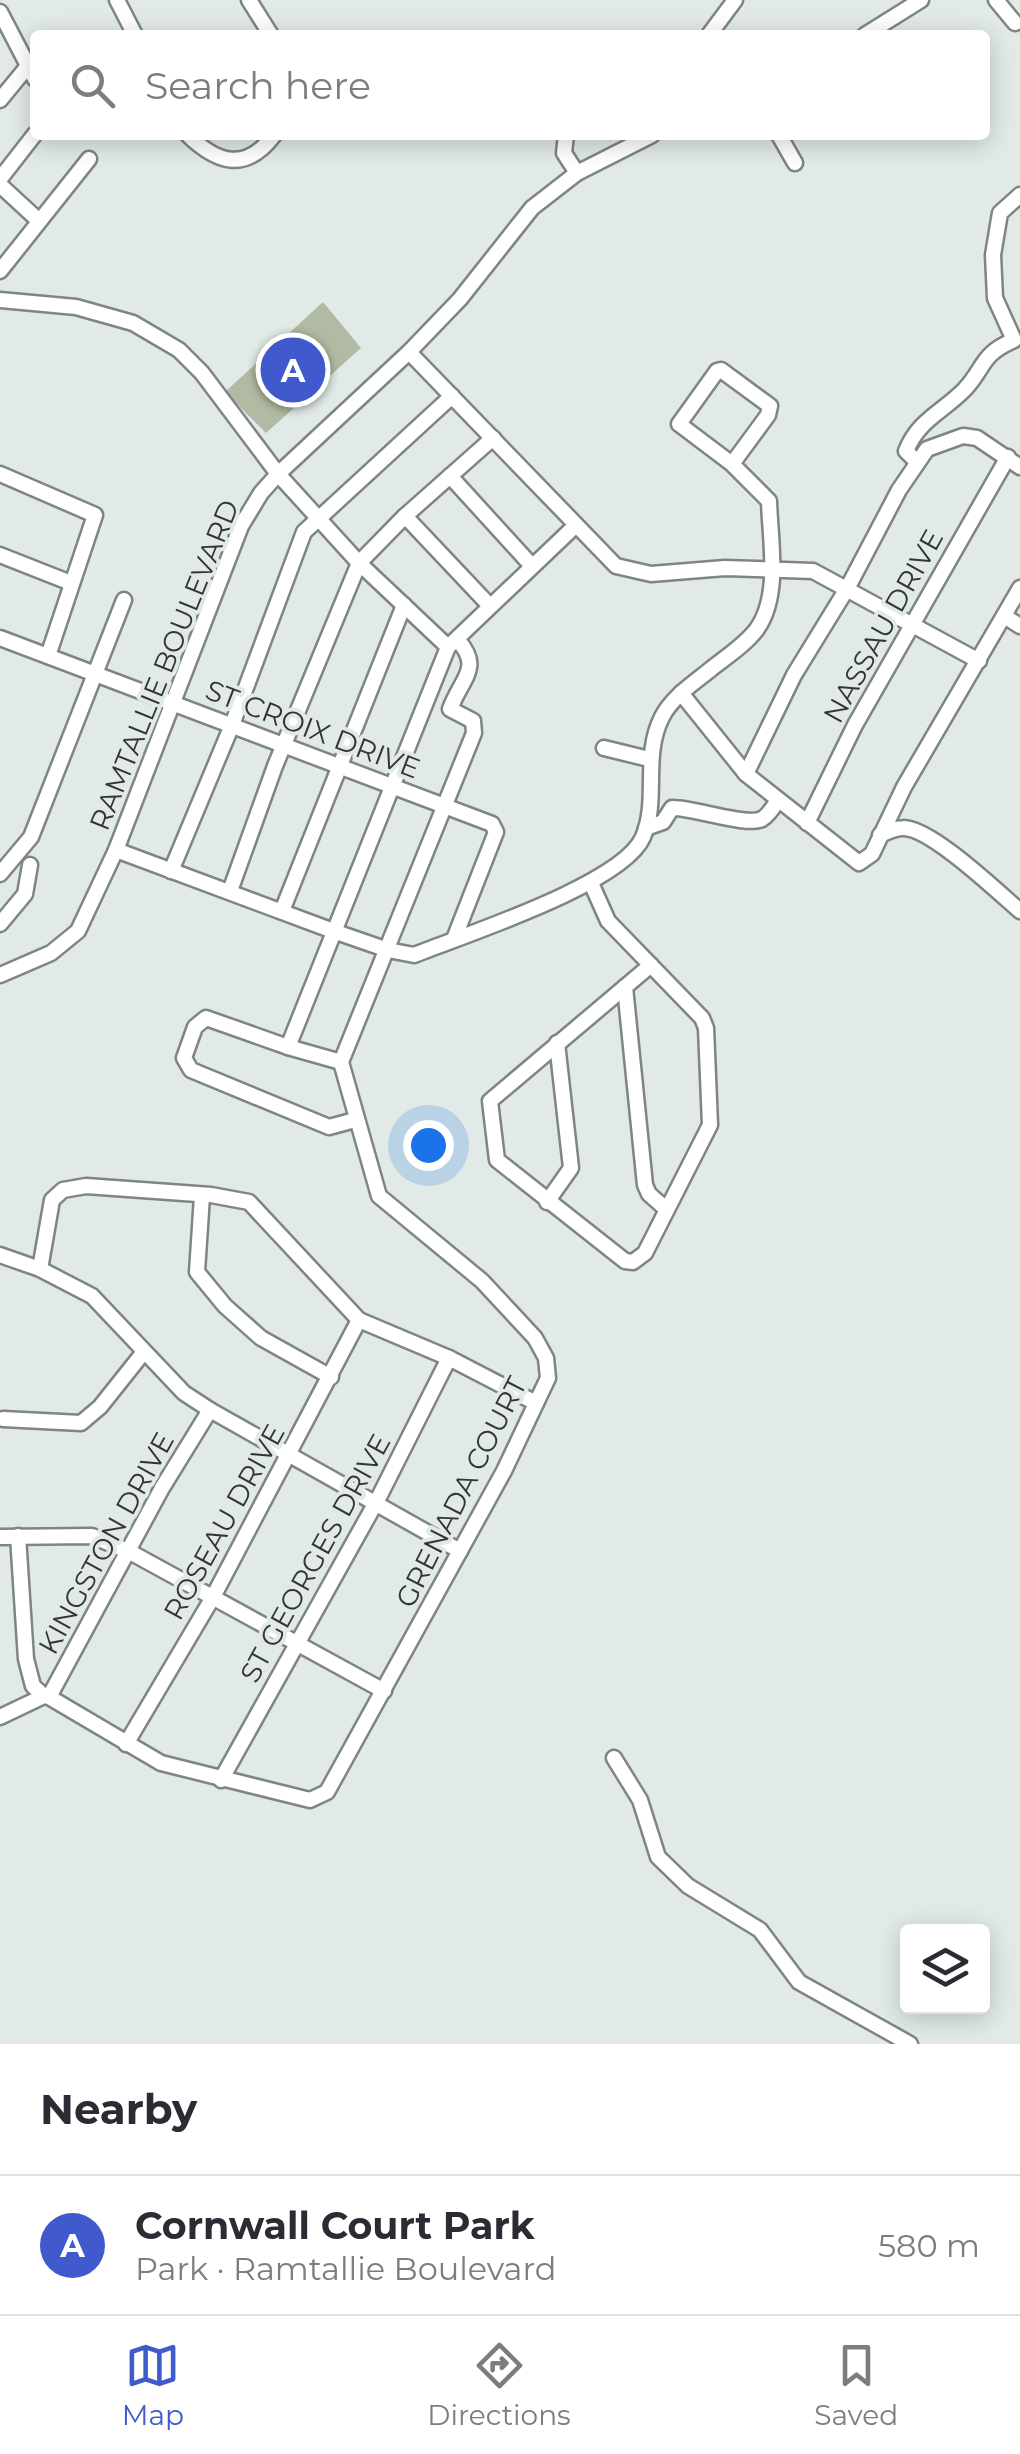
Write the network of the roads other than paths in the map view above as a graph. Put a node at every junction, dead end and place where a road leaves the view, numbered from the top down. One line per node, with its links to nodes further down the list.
1 (117, 0): 8 (street)
2 (249, 0): 9 (street)
3 (735, 0): 10 (street)
4 (922, 0): 11 (street)
5 (996, 0): 7 (street)
6 (0, 13): 12 (street)
7 (1016, 23)
8 (132, 30)
9 (268, 30)
10 (713, 30)
11 (873, 30)
12 (30, 68)
13 (30, 74): 14 (street)
14 (0, 100)
15 (31, 140): 24 (street)
16 (194, 140): 17 (street)
17 (270, 140)
18 (565, 140): 23 (street)
19 (642, 140): 23 (street, RAMTALLIE BOULEVARD)
20 (782, 140): 22 (street)
21 (89, 159): 26 (street)
22 (795, 163)
23 (576, 172): 29 (street, RAMTALLIE BOULEVARD)
24 (0, 182): 26 (street)
25 (1020, 195): 33 (street)
26 (38, 220): 27 (street)
27 (0, 271)
28 (0, 300): 37 (street)
29 (409, 352): 30 (street); 37 (street, RAMTALLIE BOULEVARD)
30 (452, 396): 31 (street); 40 (street)
31 (493, 438): 38 (street); 41 (street)
32 (1008, 456): 33 (street); 35 (street); 53 (street, NASSAU DRIVE)
33 (916, 462): 47 (street)
34 (732, 464): 34 (street); 45 (street)
35 (1020, 467)
36 (0, 474): 46 (street)
37 (278, 474): 40 (street); 61 (street, RAMTALLIE BOULEVARD)
38 (450, 476): 39 (street); 44 (street)
39 (405, 516): 43 (street); 51 (street)
40 (318, 517): 43 (street); 62 (street)
41 (574, 526): 44 (street); 45 (street)
42 (0, 555): 46 (street)
43 (359, 563): 50 (street); 63 (street)
44 (532, 566): 51 (street)
45 (771, 568): 47 (street); 60 (street)
46 (71, 583): 57 (street)
47 (848, 587): 53 (street); 67 (street)
48 (1020, 588): 52 (street)
49 (124, 600): 59 (street)
50 (404, 606): 56 (street); 66 (street)
51 (490, 606): 56 (street)
52 (1006, 617): 54 (street); 58 (street)
53 (914, 624): 58 (street); 71 (street, NASSAU DRIVE)
54 (1020, 626)
55 (0, 638): 57 (street, ST CROIX DRIVE)
56 (452, 643): 68 (street); 70 (street)
57 (48, 656): 59 (street, ST CROIX DRIVE)
58 (980, 661): 73 (street)
59 (96, 674): 61 (street, ST CROIX DRIVE); 77 (street)
60 (681, 693): 65 (street); 67 (street)
61 (173, 703): 62 (street, ST CROIX DRIVE); 74 (street, RAMTALLIE BOULEVARD)
62 (232, 726): 63 (street, ST CROIX DRIVE); 76 (street)
63 (284, 745): 66 (street, ST CROIX DRIVE); 79 (street)
64 (604, 748): 65 (street)
65 (649, 759): 72 (street)
66 (338, 766): 68 (street, ST CROIX DRIVE); 80 (street)
67 (746, 774): 69 (street)
68 (390, 785): 70 (street, ST CROIX DRIVE); 83 (street)
69 (778, 800): 71 (street); 72 (street)
70 (445, 806): 84 (street, ST CROIX DRIVE); 85 (street)
71 (807, 823): 73 (street)
72 (646, 828): 78 (street)
73 (880, 835): 81 (street)
74 (116, 850): 76 (street); 87 (street, RAMTALLIE BOULEVARD)
75 (30, 865): 82 (street)
76 (171, 871): 79 (street)
77 (0, 874)
78 (590, 883): 84 (street); 86 (street)
79 (230, 891): 80 (street)
80 (282, 911): 83 (street)
81 (1020, 911)
82 (0, 924)
83 (336, 932): 85 (street); 90 (street)
84 (454, 939): 85 (street)
85 (388, 950): 91 (street)
86 (651, 965): 88 (street); 95 (street)
87 (0, 976)
88 (624, 986): 89 (street); 95 (street)
89 (557, 1044): 94 (street); 94 (street)
90 (288, 1047): 91 (street); 92 (street)
91 (341, 1062): 92 (street, GRENADA COURT)
92 (356, 1120): 102 (street, GRENADA COURT)
93 (202, 1196): 97 (street); 98 (street); 101 (street)
94 (548, 1202): 95 (street)
95 (666, 1209)
96 (0, 1255): 97 (street)
97 (40, 1269): 99 (street)
98 (359, 1320): 100 (street); 101 (street, ROSEAU DRIVE)
99 (144, 1352): 103 (street); 104 (street)
100 (449, 1358): 102 (street); 106 (street, ST GEORGES DRIVE)
101 (330, 1378): 105 (street, ROSEAU DRIVE)
102 (536, 1403): 109 (street, GRENADA COURT)
103 (210, 1410): 105 (street); 110 (street, KINGSTON DRIVE)
104 (3, 1419)
105 (290, 1456): 106 (street); 111 (street, ROSEAU DRIVE)
106 (376, 1504): 109 (street); 112 (street, ST GEORGES DRIVE)
107 (18, 1536): 108 (street); 110 (street); 114 (street)
108 (0, 1537)
109 (460, 1551): 113 (street, GRENADA COURT)
110 (130, 1552): 111 (street); 114 (street, KINGSTON DRIVE)
111 (212, 1597): 112 (street); 116 (street, ROSEAU DRIVE)
112 (298, 1644): 113 (street); 118 (street, ST GEORGES DRIVE)
113 (384, 1691): 118 (street, GRENADA COURT)
114 (47, 1697): 115 (street); 116 (street, GRENADA COURT)
115 (0, 1717)
116 (126, 1744): 118 (street, GRENADA COURT)
117 (614, 1758): 119 (street)
118 (220, 1780)
119 (910, 2044)

